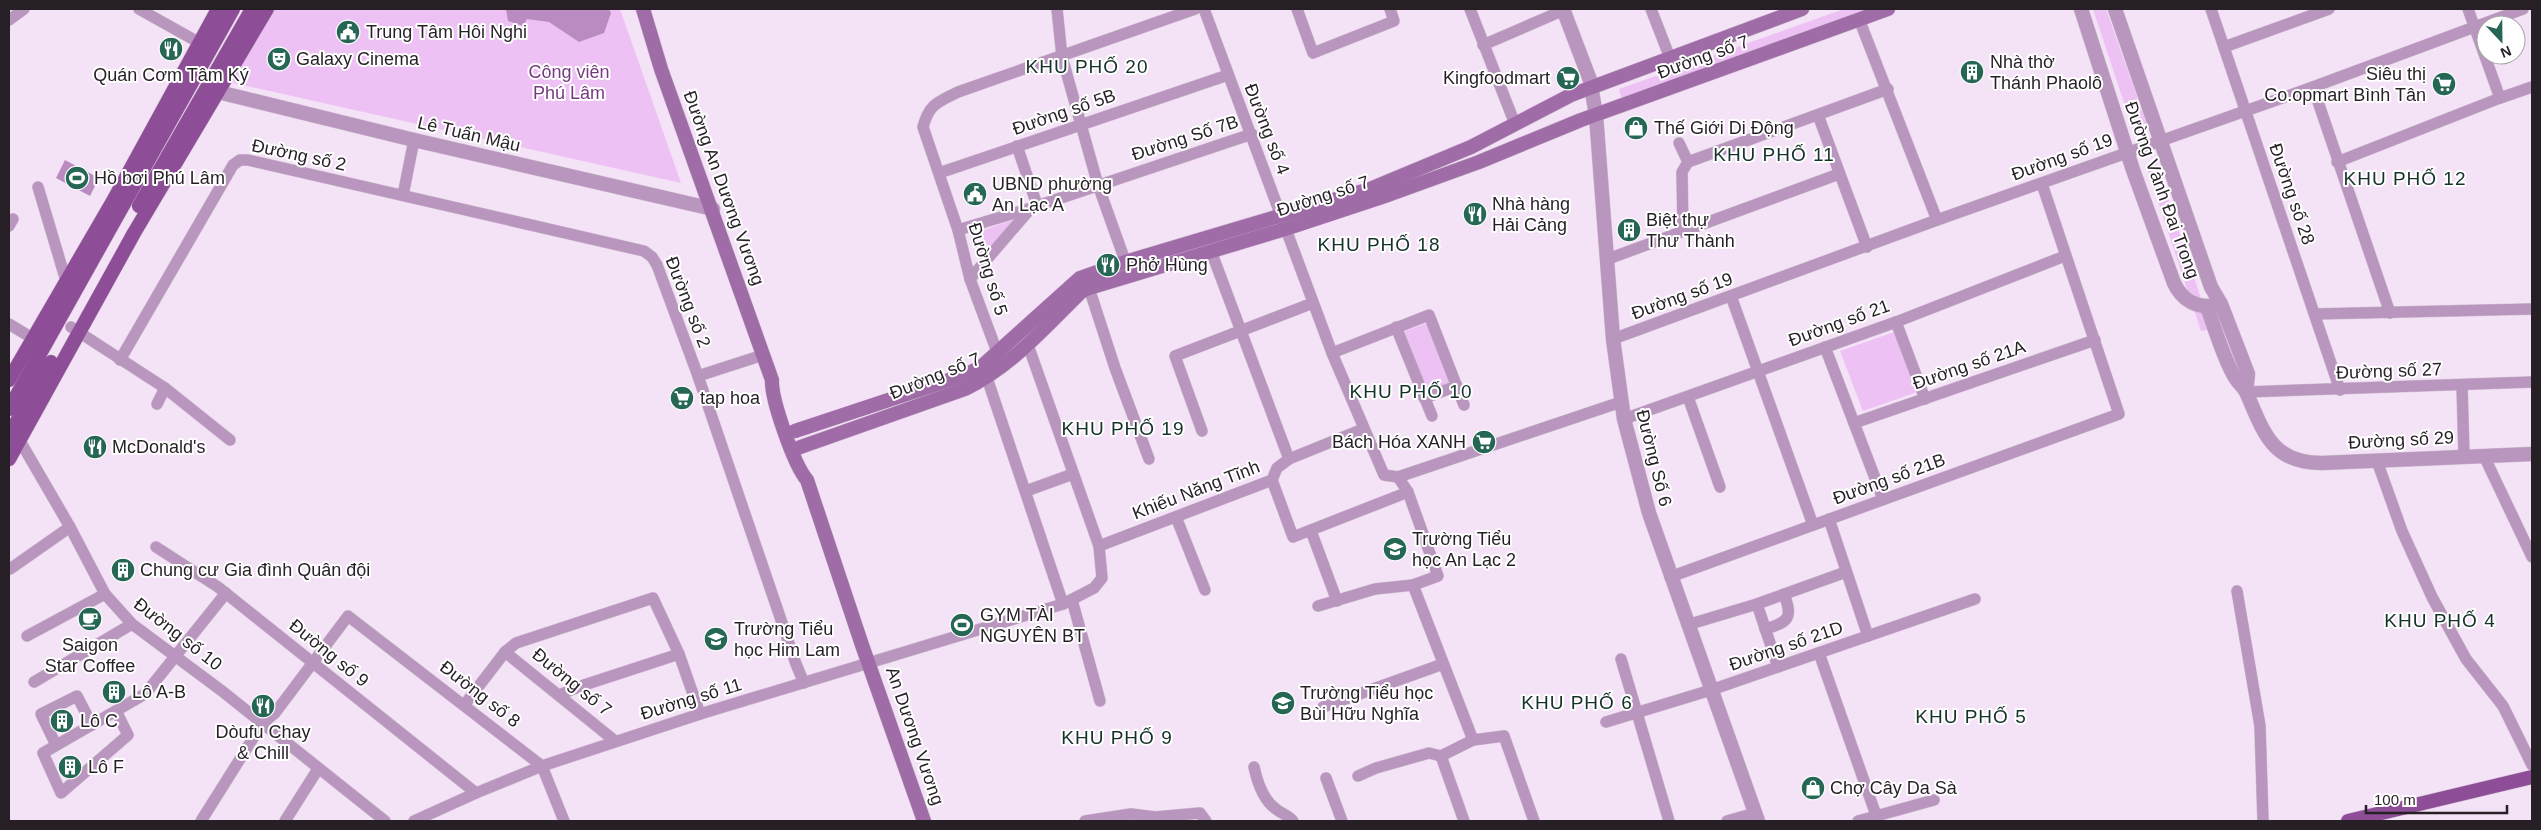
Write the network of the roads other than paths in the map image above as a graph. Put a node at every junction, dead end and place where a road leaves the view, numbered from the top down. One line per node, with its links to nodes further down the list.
1 (24, 9): 24 (street)
2 (139, 9): 26 (street)
3 (267, 9): 22 (main road)
4 (643, 9): 58 (main road, Đường An Dương Vương)
5 (1057, 9): 29 (street)
6 (1195, 9): 29 (street, Đường số 5)
7 (1204, 9): 31 (street, Đường số 4)
8 (1297, 9): 9 (street)
9 (1390, 9)
10 (1470, 9): 27 (street)
11 (1563, 9): 27 (street); 32 (street)
12 (1651, 9): 30 (street)
13 (1802, 9): 30 (main road, Đường số 7)
14 (1888, 9): 23 (main road, Đường số 7)
15 (2081, 9): 48 (street, Đường Vành Đai Trong)
16 (2115, 9): 45 (street, Đường Vành Đai Trong)
17 (2211, 9): 28 (street, Đường số 28)
18 (2329, 9): 28 (street)
19 (2468, 9): 25 (street)
20 (2523, 9): 25 (street, Đường số 19)
21 (226, 10): 22 (main road); 26 (main road); 69 (main road)
22 (252, 18): 36 (main road)
23 (1860, 19): 34 (street); 39 (main road, Đường số 7)
24 (9, 20)
25 (2474, 28): 33 (street, Đường số 19); 37 (street)
26 (198, 42): 69 (main road)
27 (1483, 45): 42 (street)
28 (2224, 47): 38 (street, Đường số 28)
29 (1062, 57): 41 (street); 51 (street, Đường số 5)
30 (1670, 58): 32 (main road, Đường số 7)
31 (1228, 75): 41 (street, Đường số 5B); 43 (street, Đường số 4)
32 (1592, 87): 39 (street, Đường Số 6); 42 (main road, Đường số 7)
33 (2313, 87): 38 (street, Đường số 19); 50 (street)
34 (1888, 88): 40 (street); 59 (street)
35 (2532, 88): 37 (street)
36 (212, 91): 44 (street, Lê Tuấn Mậu); 81 (main road)
37 (2500, 98): 50 (street)
38 (2246, 111): 45 (street, Đường số 19); 76 (street, Đường số 28)
39 (1596, 115): 60 (main road, Đường số 7); 66 (street, Đường Số 6)
40 (1818, 115): 49 (street); 52 (street)
41 (1081, 124): 47 (street, Đường số 5B); 54 (street)
42 (1515, 124): 60 (main road, Đường số 7)
43 (1252, 134): 54 (street, Đường Số 7B); 60 (street, Đường số 4)
44 (414, 140): 56 (street); 58 (street, Lê Tuấn Mậu)
45 (2161, 142): 48 (street, Đường số 19); 73 (street, Đường Vành Đai Trong)
46 (1679, 144): 49 (street)
47 (1017, 146): 51 (street, Đường số 5B); 57 (street)
48 (2127, 152): 53 (street, Đường số 19); 73 (street, Đường Vành Đai Trong)
49 (1688, 162): 62 (street)
50 (2337, 162): 75 (street)
51 (940, 173): 61 (street, Đường số 5)
52 (1839, 174): 62 (street); 63 (street)
53 (2042, 184): 59 (street, Đường số 19); 65 (street)
54 (1098, 185): 57 (street, Đường Số 7B); 67 (street)
55 (38, 187): 69 (street)
56 (403, 195): 89 (street, Đường số 2); 92 (street, Đường số 2)
57 (1034, 207): 61 (street, Đường Số 7B); 68 (street)
58 (713, 209): 88 (main road, Đường An Dương Vương)
59 (1937, 220): 63 (street, Đường số 19)
60 (1283, 223): 64 (main road, Đường số 7); 67 (main road, Đường số 7); 72 (street, Đường số 4)
61 (958, 230): 68 (street, Đường số 5)
62 (1683, 231): 66 (street)
63 (1867, 247): 71 (street, Đường số 19)
64 (1211, 252): 67 (main road, Đường số 7); 80 (street)
65 (2066, 256): 77 (street, Đường số 21); 84 (street)
66 (1608, 259): 83 (street, Đường Số 6)
67 (1127, 268): 70 (main road, Đường số 7); 90 (main road, Đường số 7)
68 (970, 279): 90 (street, Đường số 5)
69 (71, 284): 82 (main road); 107 (main road)
70 (1089, 288): 85 (main road, Đường số 7); 122 (street)
71 (1731, 296): 83 (street, Đường số 19); 91 (street)
72 (1313, 303): 80 (street); 87 (street, Đường số 4)
73 (2214, 306): 100 (street, Đường Vành Đai Trong)
74 (2532, 309): 75 (street)
75 (2390, 312): 76 (street)
76 (2314, 314): 99 (street, Đường số 28)
77 (1896, 322): 86 (street, Đường số 21); 103 (street)
78 (9, 324): 82 (street)
79 (1396, 327): 87 (street); 97 (street); 102 (street)
80 (1241, 329): 112 (street); 123 (street)
81 (75, 330): 89 (street); 113 (main road)
82 (32, 338): 94 (main road)
83 (1613, 339): 104 (street, Đường Số 6)
84 (2094, 340): 103 (street, Đường số 21A); 131 (street, Đường số 21B)
85 (1028, 345): 90 (main road, Đường số 7); 125 (street)
86 (1826, 347): 91 (street, Đường số 21); 110 (street)
87 (1332, 353): 111 (street, Đường số 4)
88 (762, 355): 92 (street, Đường số 2); 114 (main road, Đường An Dương Vương)
89 (120, 360): 98 (street)
90 (1000, 360): 93 (main road, Đường số 7); 114 (main road, Đường số 7)
91 (1757, 372): 101 (street, Đường số 21); 134 (street)
92 (698, 376): 169 (street, Đường số 2)
93 (987, 378): 117 (main road, Đường số 7); 129 (street)
94 (9, 380)
95 (2532, 382): 96 (street, Đường số 27)
96 (2462, 385): 99 (street, Đường số 27); 119 (street)
97 (1457, 386): 102 (street); 106 (street)
98 (165, 388): 105 (street); 115 (street)
99 (2340, 390): 100 (street, Đường số 27)
100 (2246, 392): 116 (street, Đường Vành Đai Trong)
101 (1688, 397): 109 (street, Đường số 21); 128 (street)
102 (1424, 398): 108 (street)
103 (1925, 399): 110 (street, Đường số 21A)
104 (1621, 402): 109 (street, Đường Số 6); 126 (street)
105 (157, 404)
106 (1464, 405)
107 (9, 409)
108 (1432, 416)
109 (1624, 419): 142 (street, Đường Số 6)
110 (1854, 423): 131 (street)
111 (1363, 429): 123 (street, Khiếu Năng Tĩnh); 126 (street)
112 (1202, 431)
113 (13, 432): 121 (main road); 135 (street, Đường số 10)
114 (791, 433): 117 (main road, Đường An Dương Vương)
115 (230, 440)
116 (2276, 446): 124 (street, Đường số 29)
117 (796, 448): 165 (main road, Đường An Dương Vương)
118 (2532, 454): 120 (street, Đường số 29)
119 (2464, 456): 120 (street, Đường số 29); 124 (street, Đường số 29)
120 (2484, 456): 139 (street)
121 (9, 459)
122 (1150, 459)
123 (1289, 459): 127 (street, Khiếu Năng Tĩnh)
124 (2377, 461): 185 (street)
125 (1073, 474): 129 (street); 137 (street)
126 (1398, 477): 130 (street)
127 (1272, 480): 132 (street, Khiếu Năng Tĩnh); 136 (street)
128 (1720, 488)
129 (1026, 491): 151 (street)
130 (1408, 492): 136 (street); 143 (street)
131 (1883, 499): 133 (street, Đường số 21B)
132 (1176, 517): 137 (street, Khiếu Năng Tĩnh); 144 (street)
133 (1829, 519): 134 (street, Đường số 21B); 141 (street)
134 (1813, 524): 142 (street, Đường số 21B)
135 (70, 527): 140 (street); 147 (street, Đường số 10)
136 (1311, 531): 150 (street)
137 (1099, 546): 151 (street)
138 (156, 547): 146 (street, Đường số 9)
139 (2532, 557)
140 (10, 569)
141 (1846, 572): 148 (street); 158 (street)
142 (1670, 577): 155 (street, Đường Số 6)
143 (1413, 585): 150 (street); 166 (street)
144 (1205, 590)
145 (2237, 591): 211 (street)
146 (226, 593): 162 (street); 164 (street, Đường số 9)
147 (105, 594): 154 (street, Đường số 10); 157 (street)
148 (1784, 594): 152 (street); 156 (street)
149 (1975, 599): 158 (street, Đường số 21D)
150 (1337, 601): 153 (street)
151 (1068, 602): 165 (street); 172 (street)
152 (1757, 604): 155 (street); 156 (street)
153 (1318, 606)
154 (132, 624): 162 (street, Đường số 10); 168 (street)
155 (1687, 625): 170 (street, Đường Số 6)
156 (1765, 629): 167 (street)
157 (27, 636)
158 (1868, 636): 160 (street, Đường số 21D)
159 (505, 652): 161 (street); 171 (street, Đường số 7); 173 (street)
160 (1820, 653): 167 (street, Đường số 21D); 194 (street)
161 (679, 654): 171 (street); 177 (street)
162 (176, 656): 175 (street); 180 (street, Đường số 10)
163 (1621, 659): 176 (street)
164 (313, 662): 173 (street, Đường số 8); 180 (street); 192 (street, Đường số 9)
165 (869, 663): 169 (street, Đường số 11); 201 (main road, An Dương Vương)
166 (1443, 664): 174 (street); 181 (street)
167 (1778, 667): 170 (street, Đường số 21D)
168 (34, 682)
169 (804, 684): 177 (street, Đường số 11)
170 (1711, 690): 176 (street, Đường số 21D); 195 (street, Đường Số 6)
171 (559, 695): 182 (street, Đường số 7)
172 (1100, 701)
173 (465, 704): 186 (street, Đường số 8)
174 (1323, 707)
175 (116, 711): 179 (street); 183 (street)
176 (1637, 713): 178 (street, Đường số 21D); 208 (street)
177 (700, 714): 182 (street, Đường số 11)
178 (1606, 722)
179 (92, 724): 183 (street); 183 (street)
180 (262, 724): 188 (street, Đường số 10); 196 (street)
181 (1473, 740): 184 (street); 207 (street)
182 (615, 741): 186 (street, Đường số 11)
183 (56, 745)
184 (1441, 756): 189 (street); 206 (street)
185 (2532, 765)
186 (542, 766): 192 (street, Đường số 11); 200 (street, Đường số 8)
187 (1254, 767): 204 (street)
188 (318, 769): 197 (street); 198 (street, Đường số 10)
189 (1358, 776)
190 (2532, 777): 212 (main road)
191 (1326, 778): 205 (street)
192 (476, 792): 199 (street, Đường số 11)
193 (1934, 800): 194 (street)
194 (1876, 815): 210 (street)
195 (1757, 817): 209 (street)
196 (201, 821)
197 (284, 821)
198 (384, 821)
199 (414, 821)
200 (564, 821)
201 (924, 821)
202 (1092, 821): 203 (street)
203 (1206, 821)
204 (1292, 821)
205 (1342, 821)
206 (1464, 821)
207 (1534, 821)
208 (1669, 821)
209 (1727, 821)
210 (1858, 821)
211 (2263, 821)
212 (2348, 821)

